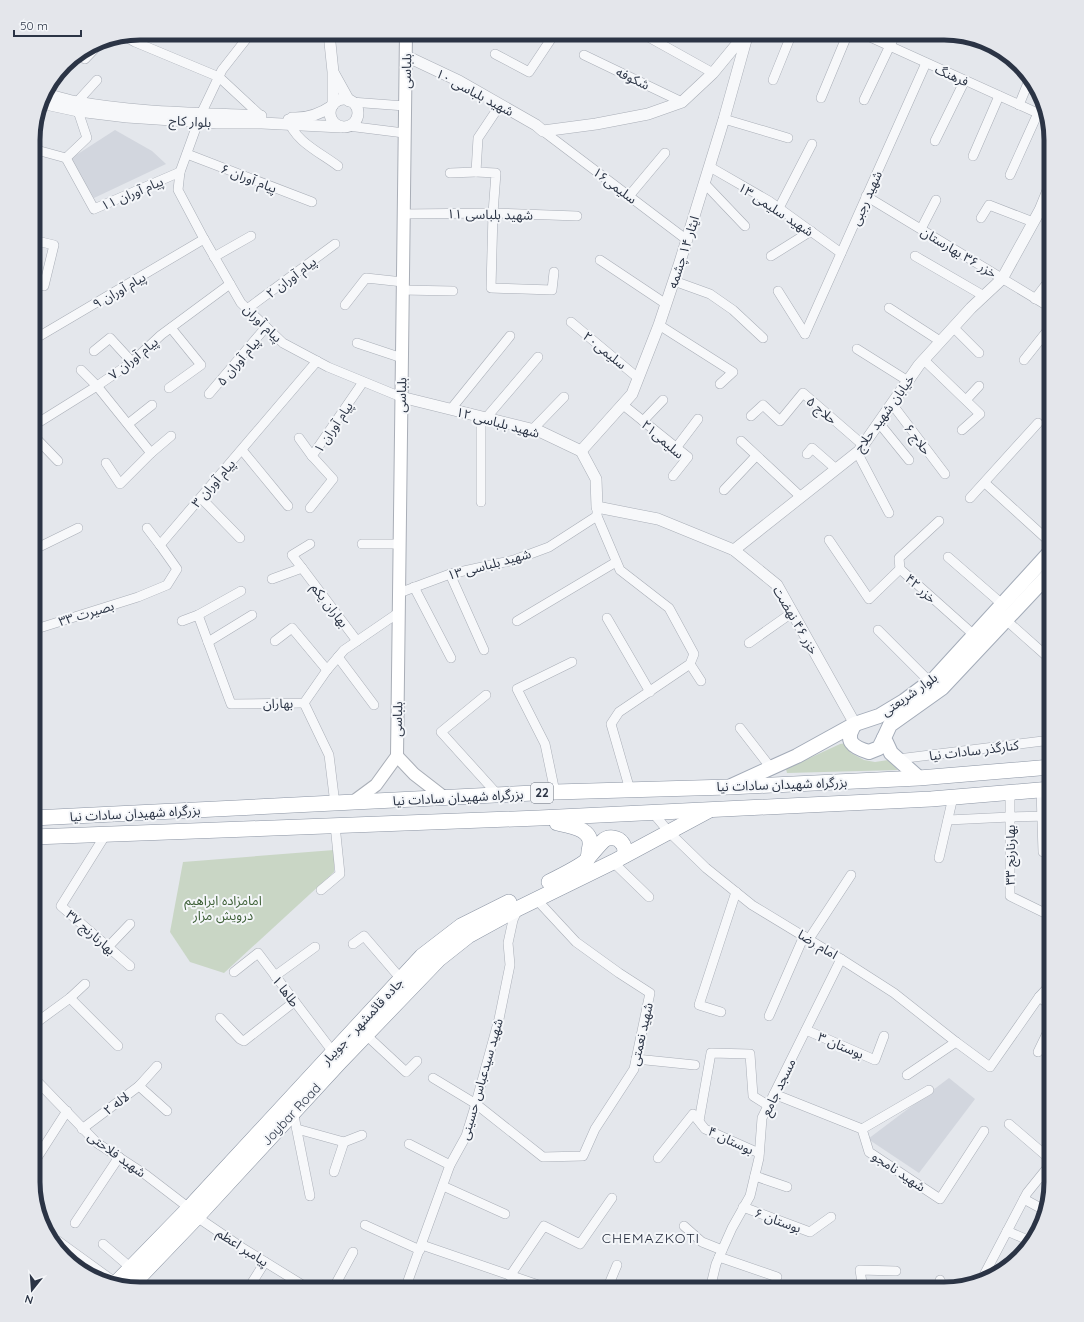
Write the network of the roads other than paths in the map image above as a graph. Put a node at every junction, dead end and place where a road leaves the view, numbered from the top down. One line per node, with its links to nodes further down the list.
1 (246, 40): 22 (street)
2 (330, 40): 20 (street)
3 (406, 40): 17 (main road, بلباسی)
4 (550, 40): 15 (street)
5 (654, 40): 21 (street)
6 (741, 40): 21 (street)
7 (745, 40): 42 (street, ایثار ۱۴ چشمه)
8 (789, 40): 24 (street)
9 (845, 40): 29 (street)
10 (877, 40): 13 (street, فرهنگ)
11 (893, 40): 13 (street)
12 (132, 41): 22 (street)
13 (890, 46): 19 (street, فرهنگ); 30 (street)
14 (91, 52): 18 (street)
15 (496, 54)
16 (584, 55): 32 (street, شکوفه)
17 (406, 56): 35 (street, شهید بلباسی ١٠); 37 (main road, بلباسی)
18 (85, 59)
19 (926, 63): 25 (street, فرهنگ); 63 (street, شهید رجبی)
20 (332, 72): 31 (street); 34 (street)
21 (713, 74): 32 (street)
22 (219, 77): 40 (street); 41 (street)
23 (98, 80): 38 (street)
24 (773, 80)
25 (965, 80): 28 (street, فرهنگ); 48 (street)
26 (1027, 85): 36 (street)
27 (50, 96): 38 (street, بلوار کاج)
28 (1000, 96): 36 (street, فرهنگ); 53 (street)
29 (821, 98)
30 (864, 100)
31 (350, 101): 34 (street); 37 (street); 44 (street)
32 (682, 102): 45 (street)
33 (47, 104): 38 (street, بلوار کاج)
34 (333, 105): 43 (street, بلوار کاج); 44 (street)
35 (500, 105): 45 (street, شهید بلباسی ١٠); 58 (street)
36 (1019, 105): 39 (street, فرهنگ)
37 (405, 106): 46 (main road, بلباسی)
38 (77, 107): 40 (street, بلوار کاج); 54 (street)
39 (1041, 115): 60 (street)
40 (200, 118): 41 (street, بلوار کاج); 51 (street)
41 (261, 119): 43 (street, بلوار کاج)
42 (724, 119): 47 (street); 56 (street, ایثار ۱۴ چشمه)
43 (289, 121): 44 (street, بلوار کاج); 55 (street)
44 (344, 126): 46 (street, بلوار کاج)
45 (543, 131): 62 (street, سلیمی۱۶)
46 (404, 133): 69 (main road, بلباسی)
47 (788, 138)
48 (935, 141)
49 (812, 144): 67 (street)
50 (40, 151): 54 (street)
51 (187, 154): 57 (street); 66 (street, پیام آوران ۶)
52 (665, 154): 62 (street)
53 (973, 156)
54 (66, 158): 57 (street, پیام آوران ۱۱)
55 (338, 166)
56 (710, 167): 61 (street, ایثار ۱۴ چشمه); 67 (street, شهید سلیمی ۱۳)
57 (180, 172): 77 (street, پیام آوران)
58 (476, 172): 59 (street); 68 (street)
59 (450, 173)
60 (1010, 175)
61 (705, 184): 73 (street); 78 (street, ایثار ۱۴ چشمه)
62 (629, 196): 78 (street, سلیمی۱۶)
63 (866, 196): 74 (street, خزر ۳۶ بهارستان); 81 (street, شهید رجبی)
64 (1044, 198): 72 (street, خیابان شهید حلاج)
65 (936, 200): 74 (street)
66 (312, 202)
67 (779, 208): 75 (street, شهید سلیمی ۱۳)
68 (493, 213): 69 (street, شهید بلباسی ١١); 70 (street, شهید بلباسی ١١); 86 (street)
69 (403, 214): 91 (main road, بلباسی)
70 (578, 216)
71 (982, 218): 72 (street)
72 (1033, 222): 87 (street, خیابان شهید حلاج)
73 (745, 226)
74 (921, 229): 87 (street, خزر ۳۶ بهارستان)
75 (811, 231): 81 (street, شهید سلیمی ۱۳); 82 (street)
76 (251, 236): 84 (street)
77 (204, 239): 84 (street, پیام آوران); 108 (street, پیام آوران ۹)
78 (687, 240): 88 (street, ایثار ۱۴ چشمه)
79 (40, 242): 90 (street)
80 (335, 244): 101 (street, پیام آوران ۲)
81 (841, 253): 94 (street, شهید رجبی)
82 (771, 256)
83 (915, 256): 95 (street)
84 (214, 257): 89 (street, پیام آوران)
85 (600, 260): 97 (street)
86 (554, 272)
87 (1002, 279): 95 (street, خیابان شهید حلاج); 96 (street, خزر ۳۶ بهارستان)
88 (674, 281): 97 (street, ایثار ۱۴ چشمه); 110 (street)
89 (230, 284): 101 (street, پیام آوران); 105 (street, پیام آوران ۷)
90 (44, 286)
91 (402, 286): 93 (street); 99 (street); 117 (main road, بلباسی)
92 (1044, 287): 96 (street)
93 (452, 291)
94 (778, 291)
95 (984, 296): 106 (street, خیابان شهید حلاج)
96 (1035, 298): 98 (street, خزر ۳۶ بهارستان)
97 (666, 304): 103 (street, ایثار ۱۴ چشمه)
98 (1044, 304)
99 (344, 305)
100 (889, 308): 111 (street)
101 (247, 309): 104 (street, پیام آوران)
102 (571, 322): 123 (street, سلیمی۲۰)
103 (659, 325): 123 (street, ایثار ۱۴ چشمه); 126 (street)
104 (266, 327): 120 (street, پیام آوران); 130 (street, پیام آوران ۵)
105 (171, 328): 121 (street, پیام آوران ۷); 129 (street)
106 (953, 328): 111 (street, خیابان شهید حلاج); 115 (street)
107 (1044, 335): 119 (street)
108 (40, 336)
109 (510, 336): 138 (street)
110 (763, 338)
111 (940, 341): 118 (street, خیابان شهید حلاج)
112 (357, 343): 117 (street)
113 (857, 349): 124 (street)
114 (94, 351): 121 (street)
115 (979, 353)
116 (538, 357): 140 (street)
117 (402, 358): 131 (main road, بلباسی)
118 (924, 360): 124 (street, خیابان شهید حلاج); 134 (street)
119 (1024, 360)
120 (317, 361): 125 (street, پیام آوران); 155 (street, پیام آوران ۳)
121 (132, 362): 127 (street, پیام آوران ۷)
122 (81, 370): 127 (street)
123 (638, 378): 136 (street, ایثار ۱۴ چشمه)
124 (908, 381): 137 (street, خیابان شهید حلاج)
125 (363, 382): 131 (street, پیام آوران); 159 (street, پیام آوران ۱)
126 (720, 384)
127 (97, 386): 143 (street, پیام آوران ۷); 146 (street)
128 (979, 386): 134 (street)
129 (169, 388)
130 (209, 394)
131 (401, 397): 138 (street, شهید بلباسی ١٢); 185 (main road, بلباسی)
132 (564, 397): 147 (street)
133 (663, 400): 142 (street)
134 (966, 400): 148 (street)
135 (152, 404): 146 (street)
136 (622, 404): 142 (street, سلیمی۲۱); 156 (street, ایثار ۱۴ چشمه)
137 (892, 404): 144 (street, خیابان شهید حلاج); 165 (street, حلاج ۶)
138 (451, 410): 140 (street, شهید بلباسی ١٢)
139 (752, 416): 154 (street, حلاج ۵)
140 (483, 417): 147 (street, شهید بلباسی ١٢); 172 (street)
141 (698, 419): 153 (street)
142 (643, 421): 153 (street, سلیمی۲۱)
143 (40, 422)
144 (879, 422): 154 (street, خیابان شهید حلاج); 161 (street)
145 (1038, 423): 167 (street)
146 (128, 424): 157 (street)
147 (532, 430): 156 (street, شهید بلباسی ١٢)
148 (962, 430)
149 (171, 436): 157 (street)
150 (299, 438): 159 (street)
151 (740, 441): 160 (street)
152 (40, 442): 162 (street)
153 (676, 448): 166 (street, سلیمی۲۱)
154 (860, 448): 164 (street, خیابان شهید حلاج); 176 (street)
155 (242, 450): 170 (street, پیام آوران ۳); 173 (street)
156 (581, 451): 175 (street)
157 (151, 453): 163 (street)
158 (807, 454): 164 (street)
159 (312, 456): 174 (street, پیام آوران ۱)
160 (756, 456): 168 (street); 169 (street)
161 (909, 460)
162 (58, 461)
163 (106, 463)
164 (836, 469): 169 (street, خیابان شهید حلاج)
165 (945, 474)
166 (673, 476)
167 (985, 483): 171 (street); 180 (street)
168 (724, 490)
169 (801, 497): 188 (street, خیابان شهید حلاج)
170 (200, 498): 181 (street); 186 (street, پیام آوران ۳)
171 (970, 498)
172 (481, 502)
173 (288, 506)
174 (310, 508)
175 (597, 511): 188 (street, خزر ۴۶ نهضت); 191 (street); 194 (street, شهید بلباسی ١٣)
176 (889, 513)
177 (939, 521): 193 (street)
178 (78, 528): 187 (street)
179 (147, 528): 186 (street)
180 (1044, 537)
181 (240, 538)
182 (829, 540): 193 (street, خزر ۴۲)
183 (310, 544): 192 (street, بهاران یکم)
184 (362, 544): 185 (street)
185 (399, 544): 199 (main road, بلباسی)
186 (160, 545): 209 (street, بصیرت ۳۳)
187 (40, 547)
188 (734, 550): 201 (street, خزر ۴۶ نهضت)
189 (948, 557): 200 (street)
190 (1044, 559): 200 (main road, بلوار شریعتی)
191 (616, 562): 208 (street); 221 (street)
192 (302, 568): 195 (street); 213 (street, بهاران یکم)
193 (900, 569): 211 (street, خزر ۴۲)
194 (450, 574): 197 (street, شهید بلباسی ١٣); 216 (street)
195 (272, 579)
196 (1044, 579): 206 (main road, بلوار شریعتی)
197 (414, 587): 199 (street, شهید بلباسی ١٣); 219 (street)
198 (241, 591): 204 (street)
199 (399, 593): 202 (main road, بلباسی)
200 (1002, 604): 211 (main road, بلوار شریعتی)
201 (793, 612): 215 (street); 229 (street, خزر ۴۶ نهضت)
202 (398, 613): 213 (street, بهاران); 233 (main road, بلباسی)
203 (252, 614): 214 (street)
204 (198, 615): 207 (street); 214 (street, بهاران)
205 (608, 618): 225 (street)
206 (1006, 620): 217 (street); 231 (main road, بلوار شریعتی)
207 (182, 621)
208 (517, 621)
209 (40, 628)
210 (878, 630): 224 (street)
211 (974, 635): 224 (main road, بلوار شریعتی)
212 (275, 641): 222 (street)
213 (357, 641): 218 (street, بهاران)
214 (208, 642): 227 (street, بهاران)
215 (749, 643)
216 (484, 650)
217 (1044, 654)
218 (338, 657): 222 (street, بهاران); 228 (street)
219 (451, 658)
220 (572, 662): 241 (street)
221 (690, 664): 223 (street); 225 (street)
222 (327, 670): 227 (street, بهاران)
223 (702, 681)
224 (930, 682): 229 (main road, بلوار شریعتی)
225 (650, 692): 239 (street)
226 (486, 695): 243 (street)
227 (304, 703): 247 (street)
228 (374, 705)
229 (855, 724): 231 (main road); 235 (main road, بلوار شریعتی)
230 (740, 728): 235 (street)
231 (884, 738): 234 (main road, بلوار شریعتی)
232 (1044, 741): 234 (street, کنارگذر سادات نیا)
233 (397, 756): 245 (main road); 246 (main road)
234 (898, 759): 237 (main road, بلوار شریعتی)
235 (770, 768): 238 (main road, بلوار شریعتی)
236 (1044, 768): 237 (highway, بزرگراه شهیدان سادات نیا / 22)
237 (919, 778): 238 (highway, بزرگراه شهیدان سادات نیا / 22)
238 (729, 787): 239 (highway, بزرگراه شهیدان سادات نیا / 22)
239 (630, 790): 241 (highway, بزرگراه شهیدان سادات نیا / 22)
240 (1044, 790): 242 (highway, بزرگراه شهیدان سادات نیا / 22)
241 (555, 792): 243 (highway, بزرگراه شهیدان سادات نیا / 22)
242 (1010, 793): 244 (highway, بزرگراه شهیدان سادات نیا / 22); 250 (street, بهارنارنج ۳۳)
243 (498, 795): 245 (highway, بزرگراه شهیدان سادات نیا / 22)
244 (953, 797): 248 (highway, بزرگراه شهیدان سادات نیا / 22); 254 (street)
245 (445, 798): 246 (highway, بزرگراه شهیدان سادات نیا / 22)
246 (352, 803): 247 (highway, بزرگراه شهیدان سادات نیا / 22)
247 (335, 804): 252 (highway, بزرگراه شهیدان سادات نیا / 22)
248 (710, 810): 249 (highway, بزرگراه شهیدان سادات نیا / 22); 256 (highway, Joybar Road)
249 (653, 813): 253 (highway, بزرگراه شهیدان سادات نیا / 22); 256 (street, امام رضا)
250 (1010, 817): 251 (street); 254 (street); 270 (street, بهارنارنج ۳۳)
251 (1044, 817)
252 (40, 818)
253 (539, 818): 255 (highway, بزرگراه شهیدان سادات نیا / 22); 263 (highway)
254 (948, 820): 262 (street)
255 (336, 825): 257 (highway, بزرگراه شهیدان سادات نیا / 22); 265 (street)
256 (670, 832): 261 (highway, Joybar Road); 266 (street, امام رضا)
257 (106, 834): 258 (highway, بزرگراه شهیدان سادات نیا / 22); 274 (street, بهارنارنج ۳۷)
258 (40, 837)
259 (1044, 840): 260 (street)
260 (1043, 852)
261 (619, 858): 263 (highway, جاده قائمشهر - جویبار); 267 (street); 268 (highway, Joybar Road)
262 (939, 858)
263 (587, 860): 280 (highway, جاده قائمشهر - جویبار)
264 (851, 875): 272 (street)
265 (321, 890)
266 (736, 892): 272 (street, امام رضا); 287 (street)
267 (649, 897)
268 (537, 900): 269 (highway, Joybar Road); 299 (street, شهید نعمتی)
269 (518, 908): 292 (highway, Joybar Road); 309 (street, شهید سیدعباس حسینی)
270 (1044, 913)
271 (130, 924): 274 (street)
272 (807, 938): 276 (street, امام رضا); 288 (street)
273 (353, 944): 280 (street)
274 (108, 947): 277 (street, بهارنارنج ۳۷)
275 (315, 947): 279 (street)
276 (841, 958): 291 (street, مسجد جامع); 295 (street, امام رضا)
277 (130, 966)
278 (234, 972): 279 (street, طاها ۱)
279 (275, 976): 286 (street, طاها ۱)
280 (401, 978): 297 (highway, جاده قائمشهر - جویبار)
281 (84, 984): 284 (street)
282 (1044, 992): 283 (street)
283 (1039, 997): 285 (street); 295 (street, امام رضا)
284 (70, 998): 290 (street); 296 (street)
285 (1044, 1001)
286 (294, 1002): 289 (street); 297 (street, طاها ۱)
287 (721, 1012)
288 (769, 1016)
289 (220, 1018)
290 (40, 1020)
291 (806, 1030): 293 (street, بوستان ۳); 308 (street, مسجد جامع)
292 (365, 1034): 300 (street); 313 (highway, Joybar Road)
293 (884, 1036)
294 (1044, 1040): 298 (street)
295 (956, 1042): 303 (street)
296 (118, 1046)
297 (333, 1052): 339 (highway, جاده قائمشهر - جویبار)
298 (1038, 1052)
299 (636, 1059): 301 (street); 309 (street, شهید نعمتی)
300 (417, 1060)
301 (695, 1065)
302 (157, 1066): 306 (street)
303 (907, 1075)
304 (433, 1078): 309 (street)
305 (40, 1084): 312 (street, شهید فلاحتی)
306 (139, 1086): 311 (street, لاله ۲); 316 (street, لاله ۲)
307 (929, 1090): 318 (street)
308 (774, 1094): 310 (street, مسجد جامع); 318 (street)
309 (476, 1104): 328 (street, شهید سیدعباس حسینی)
310 (769, 1106): 314 (street); 324 (street, مسجد جامع)
311 (167, 1110)
312 (67, 1111): 316 (street, شهید فلاحتی); 323 (street)
313 (293, 1112): 317 (street); 339 (highway, Joybar Road)
314 (699, 1121): 324 (street, بوستان ۴); 327 (street, بوستان ۴)
315 (1009, 1124): 325 (street)
316 (82, 1129): 326 (street, شهید فلاحتی)
317 (297, 1129): 321 (street); 334 (street)
318 (862, 1129): 319 (street, شهید نامجو)
319 (984, 1131)
320 (362, 1135): 321 (street)
321 (344, 1142): 329 (street)
322 (409, 1144): 328 (street)
323 (40, 1153)
324 (759, 1153): 331 (street, مسجد جامع)
325 (1044, 1154)
326 (119, 1158): 339 (street, شهید فلاحتی); 342 (street)
327 (658, 1158)
328 (450, 1164): 332 (street, شهید سیدعباس حسینی)
329 (334, 1172)
330 (1044, 1172): 336 (street)
331 (755, 1176): 333 (street); 337 (street, مسجد جامع)
332 (443, 1186): 340 (street); 349 (street, شهید سیدعباس حسینی)
333 (787, 1187)
334 (310, 1196)
335 (612, 1198): 358 (street)
336 (1024, 1199): 338 (street); 345 (street)
337 (743, 1207): 341 (street, بوستان ۶); 351 (street, مسجد جامع)
338 (1040, 1208)
339 (193, 1212): 352 (street, پیامبر اعظم); 354 (highway, جاده قائمشهر - جویبار); 361 (highway, Joybar Road)
340 (505, 1214)
341 (831, 1217)
342 (75, 1223)
343 (365, 1225): 349 (street)
344 (684, 1226): 351 (street)
345 (1006, 1231): 346 (street); 356 (street)
346 (1025, 1239)
347 (62, 1244): 357 (street)
348 (103, 1244): 354 (street)
349 (421, 1247): 358 (street); 365 (street, شهید سیدعباس حسینی)
350 (353, 1252): 364 (street)
351 (720, 1254): 359 (street); 368 (street, مسجد جامع)
352 (265, 1262): 362 (street); 363 (street, پیامبر اعظم)
353 (616, 1265): 367 (street)
354 (131, 1268): 360 (highway, جاده قائمشهر - جویبار)
355 (896, 1271): 369 (street)
356 (985, 1273)
357 (106, 1276)
358 (510, 1276): 366 (street)
359 (777, 1277)
360 (119, 1280)
361 (135, 1282)
362 (252, 1282)
363 (298, 1282)
364 (338, 1282)
365 (408, 1282)
366 (528, 1282)
367 (610, 1282)
368 (712, 1282)
369 (862, 1282)

